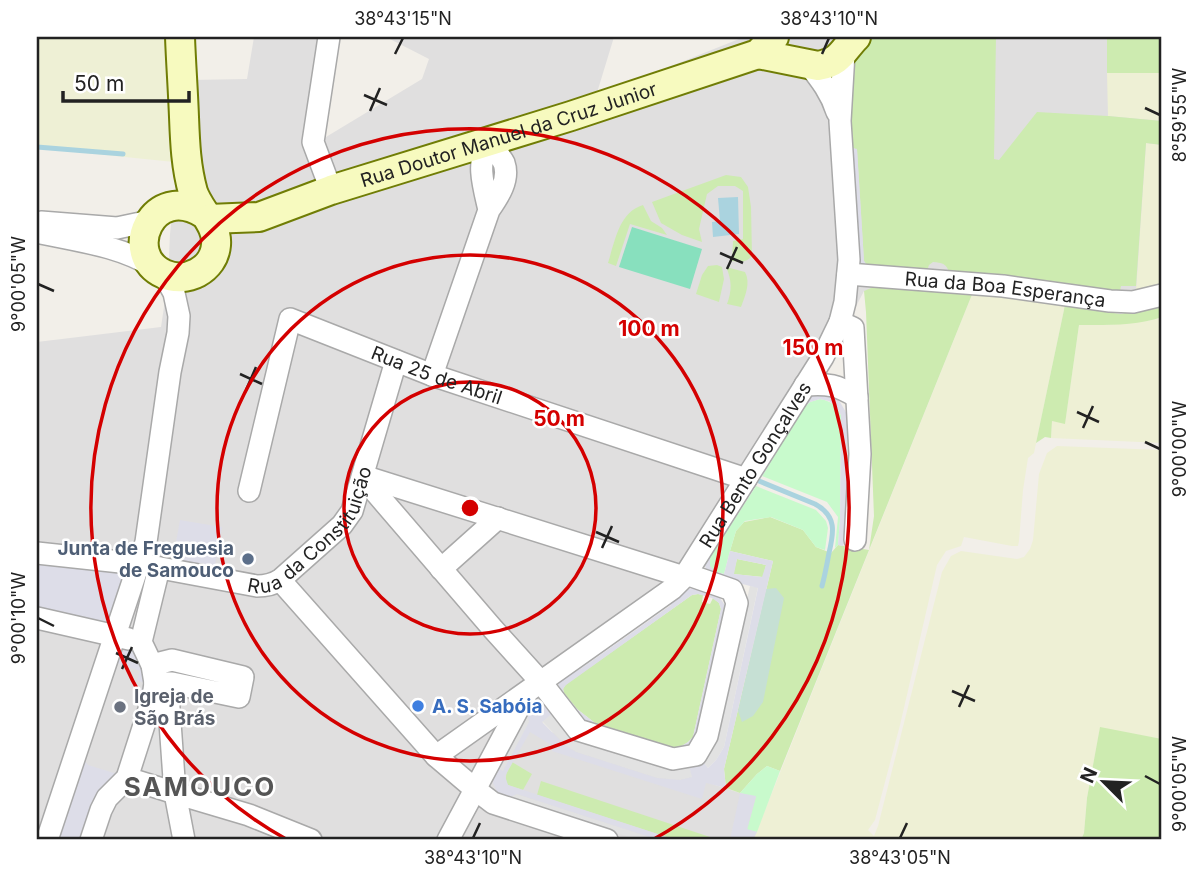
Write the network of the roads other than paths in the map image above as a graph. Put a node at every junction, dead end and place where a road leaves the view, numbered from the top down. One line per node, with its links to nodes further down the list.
1 (180, 37): 9 (main road)
2 (329, 37): 10 (street)
3 (786, 37): 6 (main road)
4 (850, 43): 6 (main road); 7 (street)
5 (766, 45): 6 (main road); 8 (main road, Rua Doutor Manuel da Cruz Junior)
6 (806, 64): 7 (street)
7 (840, 121): 18 (street, Rua Bento Gonçalves)
8 (487, 141): 10 (main road, Rua Doutor Manuel da Cruz Junior); 22 (street)
9 (187, 163): 11 (main road); 12 (main road)
10 (331, 190): 13 (main road, Rua Doutor Manuel da Cruz Junior)
11 (157, 215): 12 (main road); 14 (street); 17 (main road)
12 (206, 217): 13 (main road); 16 (main road)
13 (259, 217): 16 (main road)
14 (37, 222)
15 (37, 232): 17 (street)
16 (213, 257): 17 (main road)
17 (158, 270): 31 (street)
18 (848, 274): 19 (street, Rua da Boa Esperança); 20 (street, Rua Bento Gonçalves)
19 (1162, 295)
20 (840, 322): 23 (street, Rua Bento Gonçalves); 24 (street)
21 (397, 361): 22 (street, Rua 25 de Abril); 25 (street, Rua da Constituição); 27 (street, Rua 25 de Abril)
22 (432, 374): 26 (street, Rua 25 de Abril)
23 (805, 385): 24 (street); 26 (street, Rua Bento Gonçalves)
24 (857, 397): 29 (street)
25 (363, 476): 28 (street); 32 (street); 34 (street, Rua da Constituição)
26 (746, 479): 33 (street, Rua Bento Gonçalves)
27 (249, 491)
28 (498, 518): 32 (street); 33 (street)
29 (855, 540)
30 (37, 553): 31 (street, Rua da Constituição)
31 (149, 566): 34 (street, Rua da Constituição); 36 (street); 37 (street)
32 (442, 569): 39 (street)
33 (685, 576): 39 (street, Rua Bento Gonçalves); 39 (street)
34 (280, 580): 40 (street)
35 (37, 618): 36 (street)
36 (115, 636): 37 (street); 44 (street)
37 (141, 642): 38 (street)
38 (153, 674): 41 (street); 43 (street)
39 (534, 686): 40 (street, Rua Bento Gonçalves); 42 (street, Rua Bento Gonçalves)
40 (436, 756): 42 (street)
41 (127, 778): 43 (street); 45 (street)
42 (476, 790): 48 (street, Rua Bento Gonçalves); 49 (street)
43 (175, 793): 46 (street); 47 (street)
44 (47, 840)
45 (91, 840)
46 (184, 840)
47 (311, 840)
48 (448, 840)
49 (607, 840)

